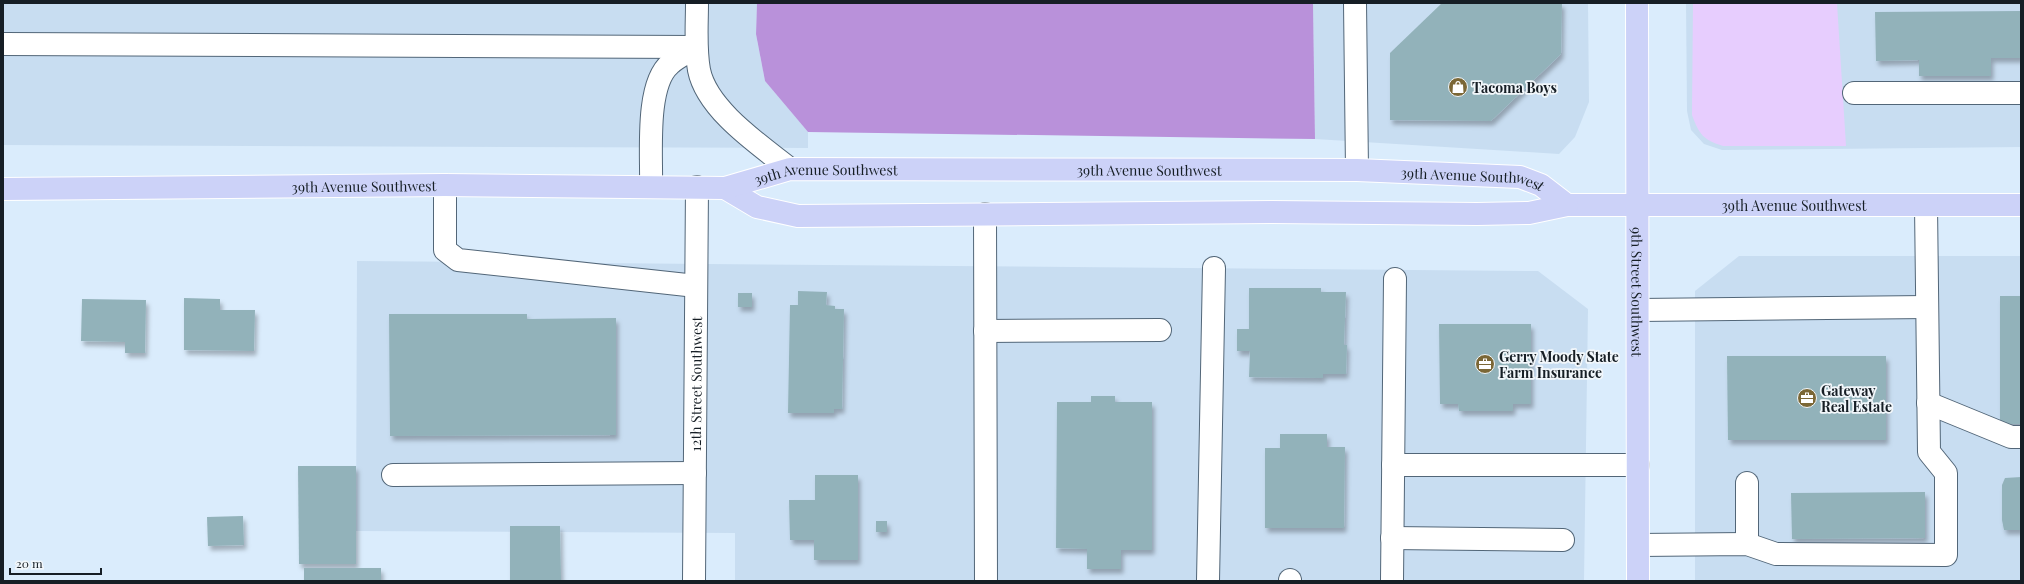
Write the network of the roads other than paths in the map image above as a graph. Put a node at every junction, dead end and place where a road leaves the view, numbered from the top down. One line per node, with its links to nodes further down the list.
1 (697, 3): 5 (street)
2 (1355, 3): 9 (street)
3 (1637, 3): 16 (main road, 9th Street Southwest)
4 (3, 44): 5 (street)
5 (696, 47): 8 (street); 11 (street)
6 (1854, 93): 7 (street)
7 (2021, 93)
8 (790, 169): 9 (main road, 39th Avenue Southwest); 13 (main road, 39th Avenue Southwest)
9 (1357, 170): 15 (main road, 39th Avenue Southwest)
10 (445, 185): 11 (main road, 39th Avenue Southwest); 14 (main road, 39th Avenue Southwest); 22 (street)
11 (651, 187): 12 (main road, 39th Avenue Southwest)
12 (697, 187): 13 (main road, 39th Avenue Southwest); 22 (street, 12th Street Southwest)
13 (725, 188): 19 (main road, 39th Avenue Southwest)
14 (3, 189)
15 (1567, 204): 16 (main road, 39th Avenue Southwest); 19 (main road, 39th Avenue Southwest)
16 (1638, 205): 17 (main road, 39th Avenue Southwest); 24 (main road, 9th Street Southwest)
17 (1926, 205): 18 (main road, 39th Avenue Southwest); 23 (street)
18 (2021, 205)
19 (985, 214): 26 (street)
20 (1214, 268): 40 (street)
21 (1394, 279): 29 (street)
22 (696, 286): 31 (street, 12th Street Southwest)
23 (1927, 307): 24 (street); 27 (street)
24 (1639, 310): 30 (main road, 9th Street Southwest)
25 (1160, 330): 26 (street)
26 (985, 331): 39 (street)
27 (1928, 403): 28 (street); 36 (street)
28 (2021, 438)
29 (1394, 465): 30 (street); 34 (street)
30 (1638, 465): 37 (main road, 9th Street Southwest)
31 (695, 473): 32 (street); 38 (street, 12th Street Southwest)
32 (394, 475)
33 (1747, 483): 36 (street)
34 (1392, 538): 35 (street); 41 (street)
35 (1563, 540)
36 (1747, 544): 37 (street)
37 (1638, 545): 42 (main road, 9th Street Southwest)
38 (694, 581)
39 (986, 581)
40 (1208, 581)
41 (1392, 581)
42 (1638, 581)

